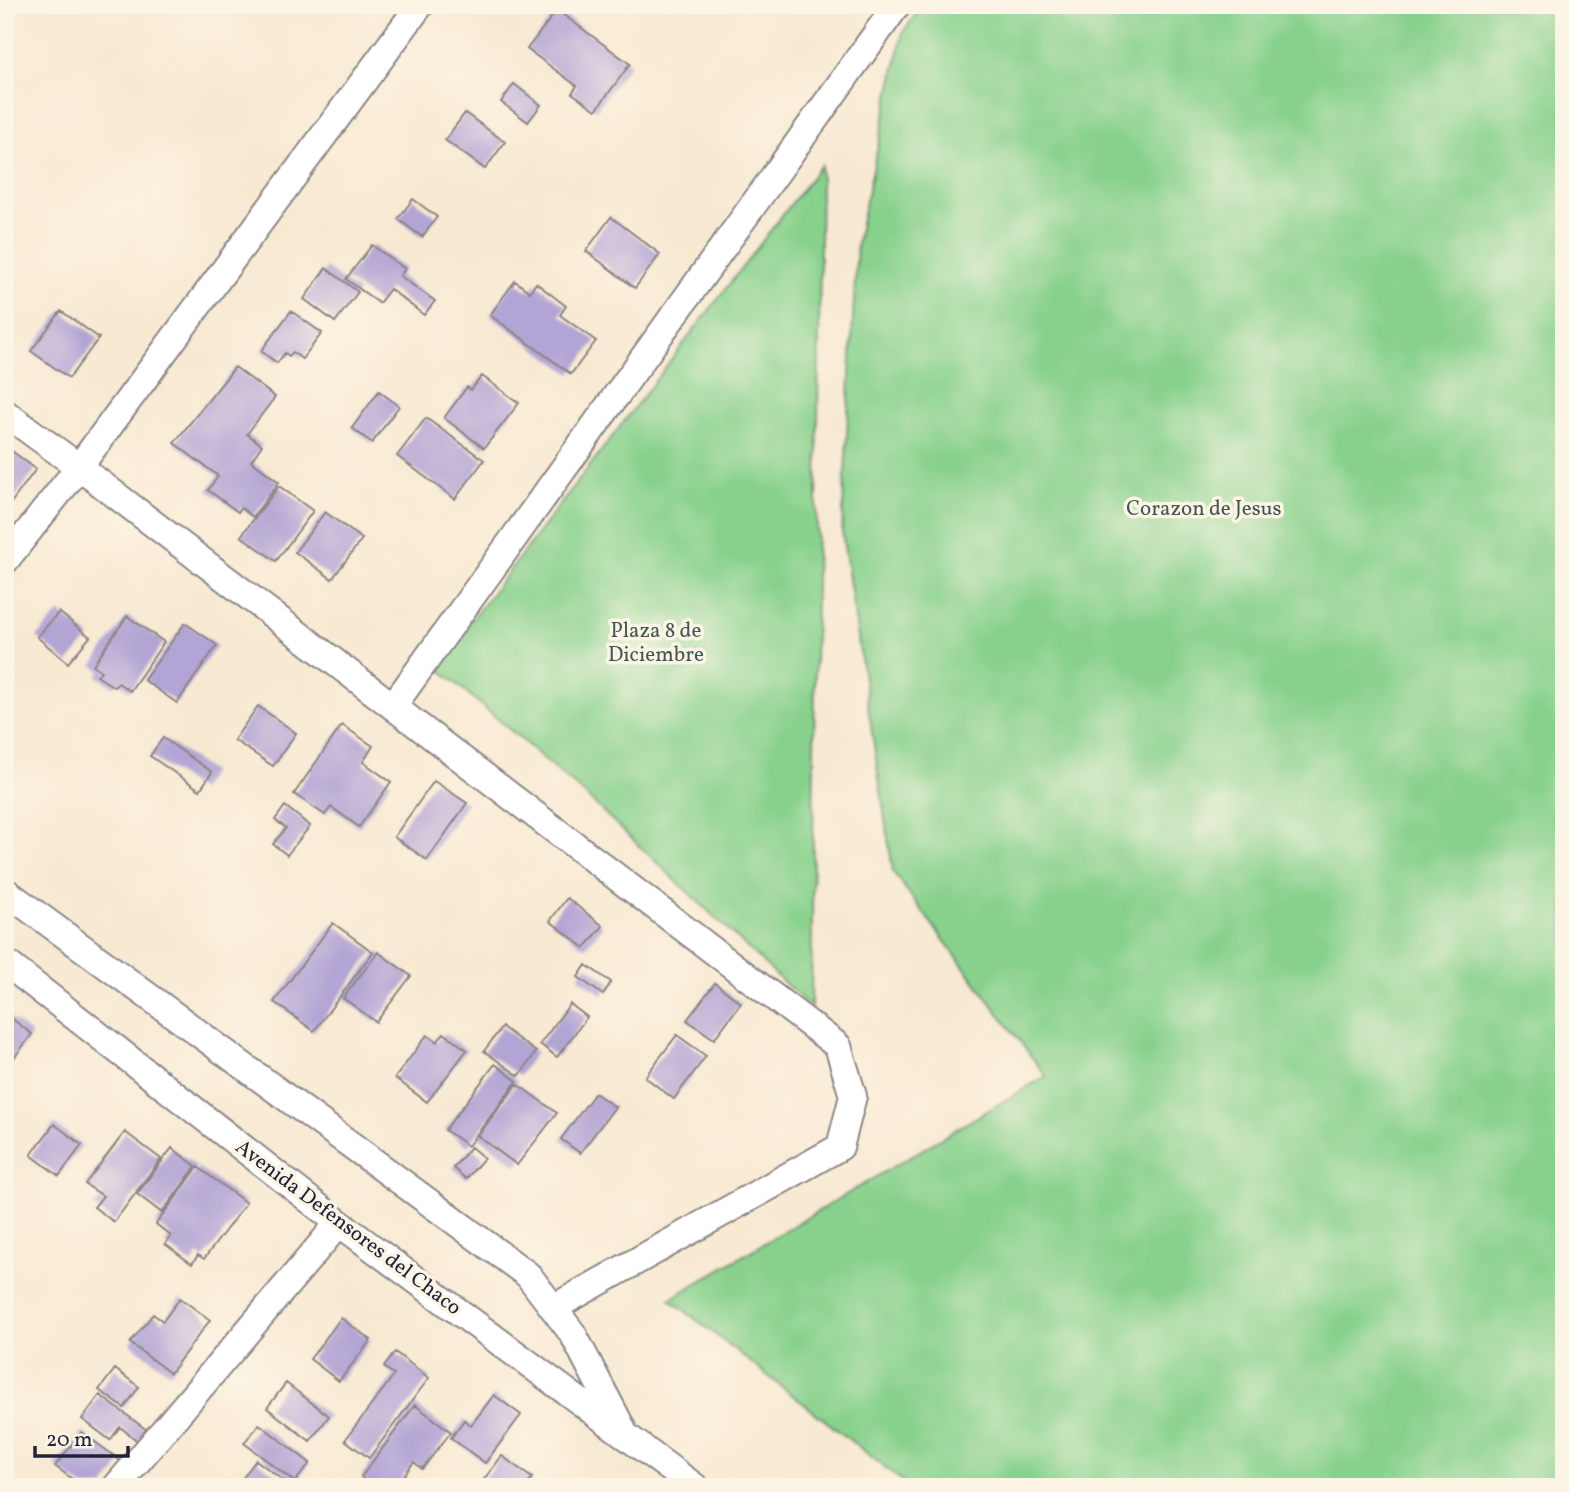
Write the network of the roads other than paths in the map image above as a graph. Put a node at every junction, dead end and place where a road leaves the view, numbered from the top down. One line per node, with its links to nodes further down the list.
1 (420, 5): 4 (street)
2 (897, 5): 6 (street)
3 (5, 413): 4 (street)
4 (79, 467): 5 (street); 6 (street)
5 (5, 561)
6 (393, 706): 10 (street)
7 (5, 891): 10 (street)
8 (5, 962): 9 (street, Avenida Defensores del Chaco)
9 (339, 1223): 11 (street, Avenida Defensores del Chaco); 12 (street)
10 (553, 1308): 11 (street)
11 (626, 1436): 13 (street, Avenida Defensores del Chaco)
12 (116, 1487)
13 (695, 1487)

